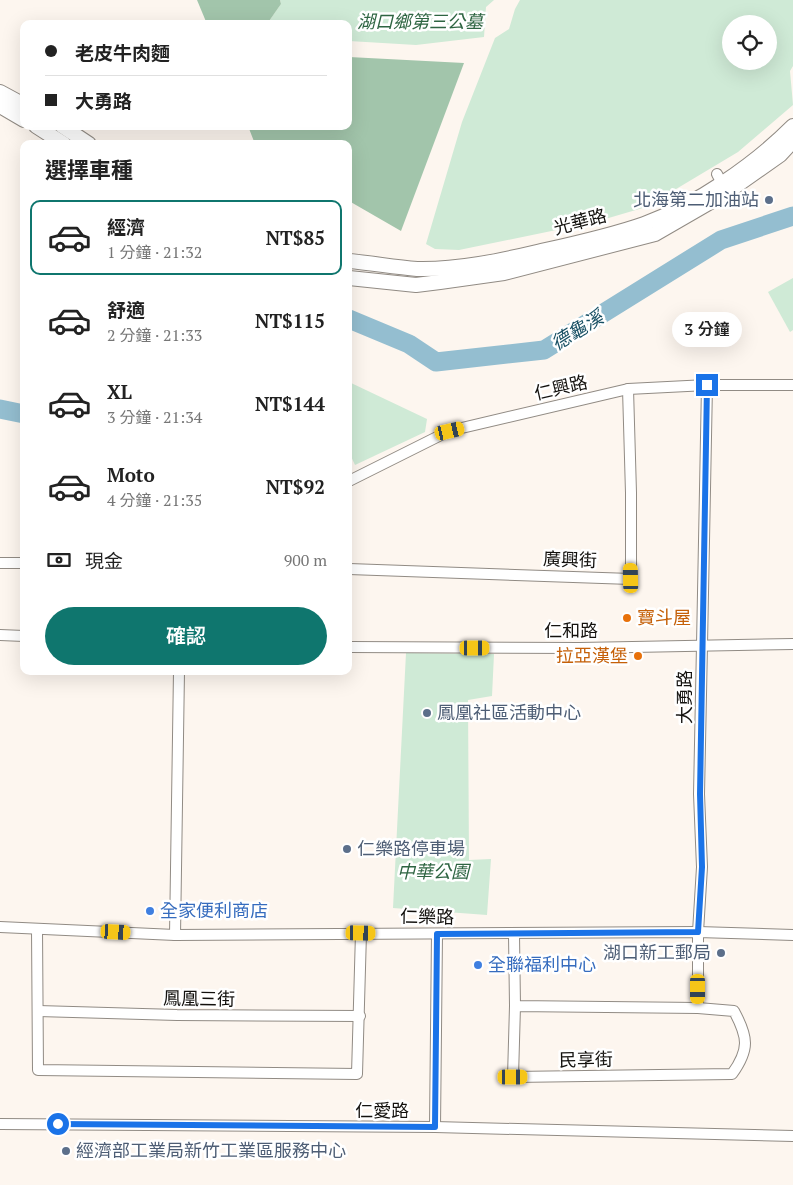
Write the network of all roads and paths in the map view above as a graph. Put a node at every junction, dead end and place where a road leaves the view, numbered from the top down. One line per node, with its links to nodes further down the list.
1 (0, 92): 2 (street)
2 (20, 102)
3 (0, 106): 4 (street)
4 (20, 118)
5 (793, 126): 11 (street, 光華路)
6 (68, 130): 9 (street)
7 (40, 132): 8 (street)
8 (56, 140)
9 (82, 140)
10 (793, 141): 11 (street, 光華路)
11 (724, 188): 12 (street, 光華路); 13 (street, 光華路)
12 (352, 261)
13 (352, 278)
14 (707, 385): 15 (street, 仁興路); 16 (street, 仁興路); 25 (street, 大勇路)
15 (793, 385)
16 (628, 389): 17 (street, 仁興路); 20 (street, 廣興街)
17 (352, 480)
18 (0, 563): 19 (street)
19 (20, 563)
20 (352, 568)
21 (0, 635): 22 (street)
22 (20, 636)
23 (793, 644): 25 (street, 仁和路)
24 (352, 646): 25 (street, 仁和路)
25 (702, 646): 29 (street, 大勇路)
26 (179, 675): 33 (street)
27 (0, 927): 28 (street, 仁樂路)
28 (37, 929): 33 (street, 仁樂路); 37 (street)
29 (698, 932): 32 (street, 仁樂路); 34 (street, 仁樂路); 36 (street, 大勇路)
30 (361, 933): 31 (street, 仁樂路); 33 (street, 仁樂路); 38 (street)
31 (437, 934): 32 (street, 仁樂路); 40 (street)
32 (514, 934): 35 (street, 民享街)
33 (175, 935)
34 (793, 936)
35 (515, 1006): 36 (street); 36 (street, 民享街)
36 (698, 1008)
37 (38, 1011): 38 (street, 鳳凰三街); 38 (street)
38 (360, 1016)
39 (0, 1124): 40 (street, 仁愛路)
40 (435, 1127): 41 (street, 仁愛路)
41 (793, 1136)

